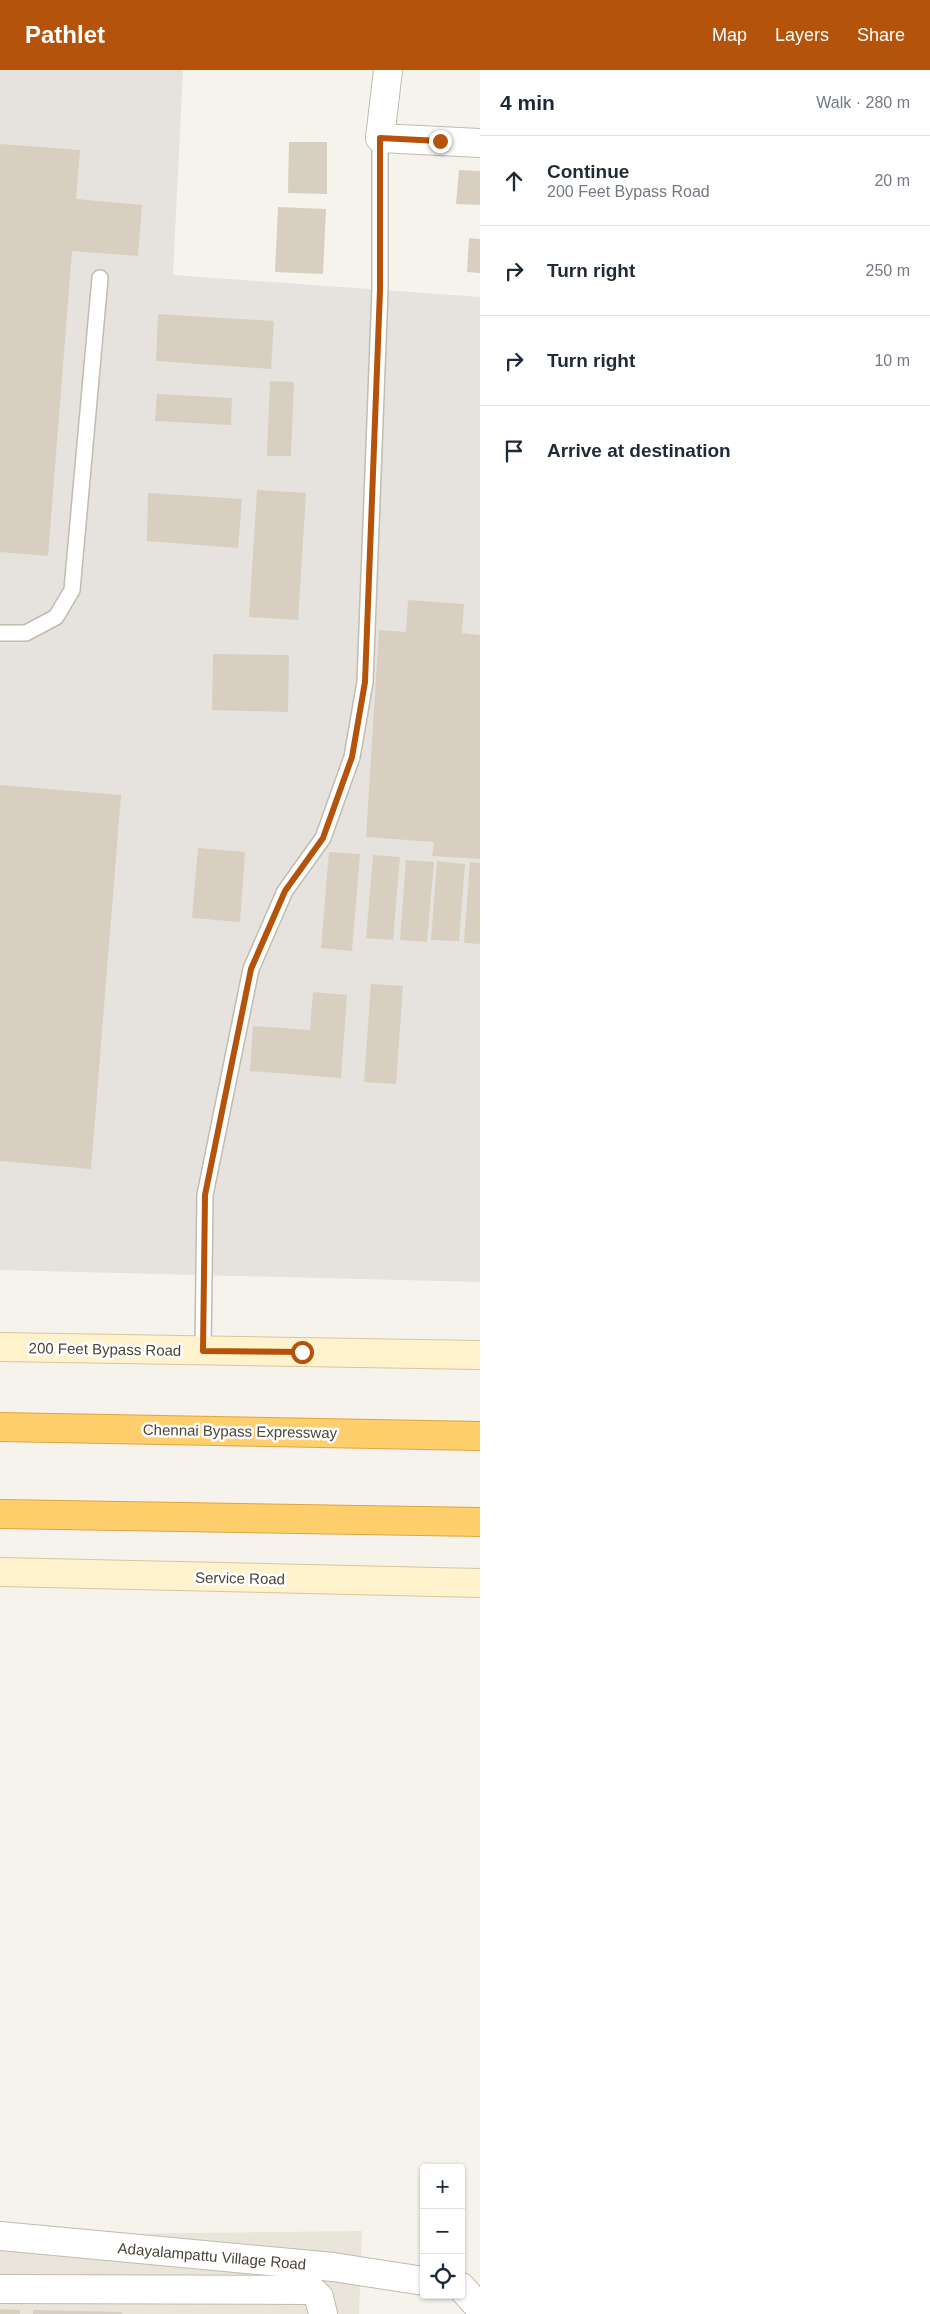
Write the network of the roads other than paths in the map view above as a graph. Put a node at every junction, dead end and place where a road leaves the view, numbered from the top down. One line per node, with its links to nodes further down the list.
1 (388, 70): 2 (street)
2 (380, 138): 3 (street); 7 (lane)
3 (480, 143)
4 (100, 278): 5 (lane)
5 (0, 634)
6 (0, 1347): 7 (street, 200 Feet Bypass Road)
7 (203, 1351): 8 (street, 200 Feet Bypass Road)
8 (480, 1356)
9 (0, 1427): 10 (highway, Chennai Bypass Expressway)
10 (480, 1436)
11 (0, 1514): 12 (highway)
12 (480, 1522)
13 (0, 1572): 14 (street, Service Road)
14 (480, 1583)
15 (0, 2236): 16 (street, Adayalampattu Village Road)
16 (420, 2279)
17 (0, 2289): 20 (street)
18 (465, 2291): 19 (street)
19 (480, 2308)
20 (323, 2314)

